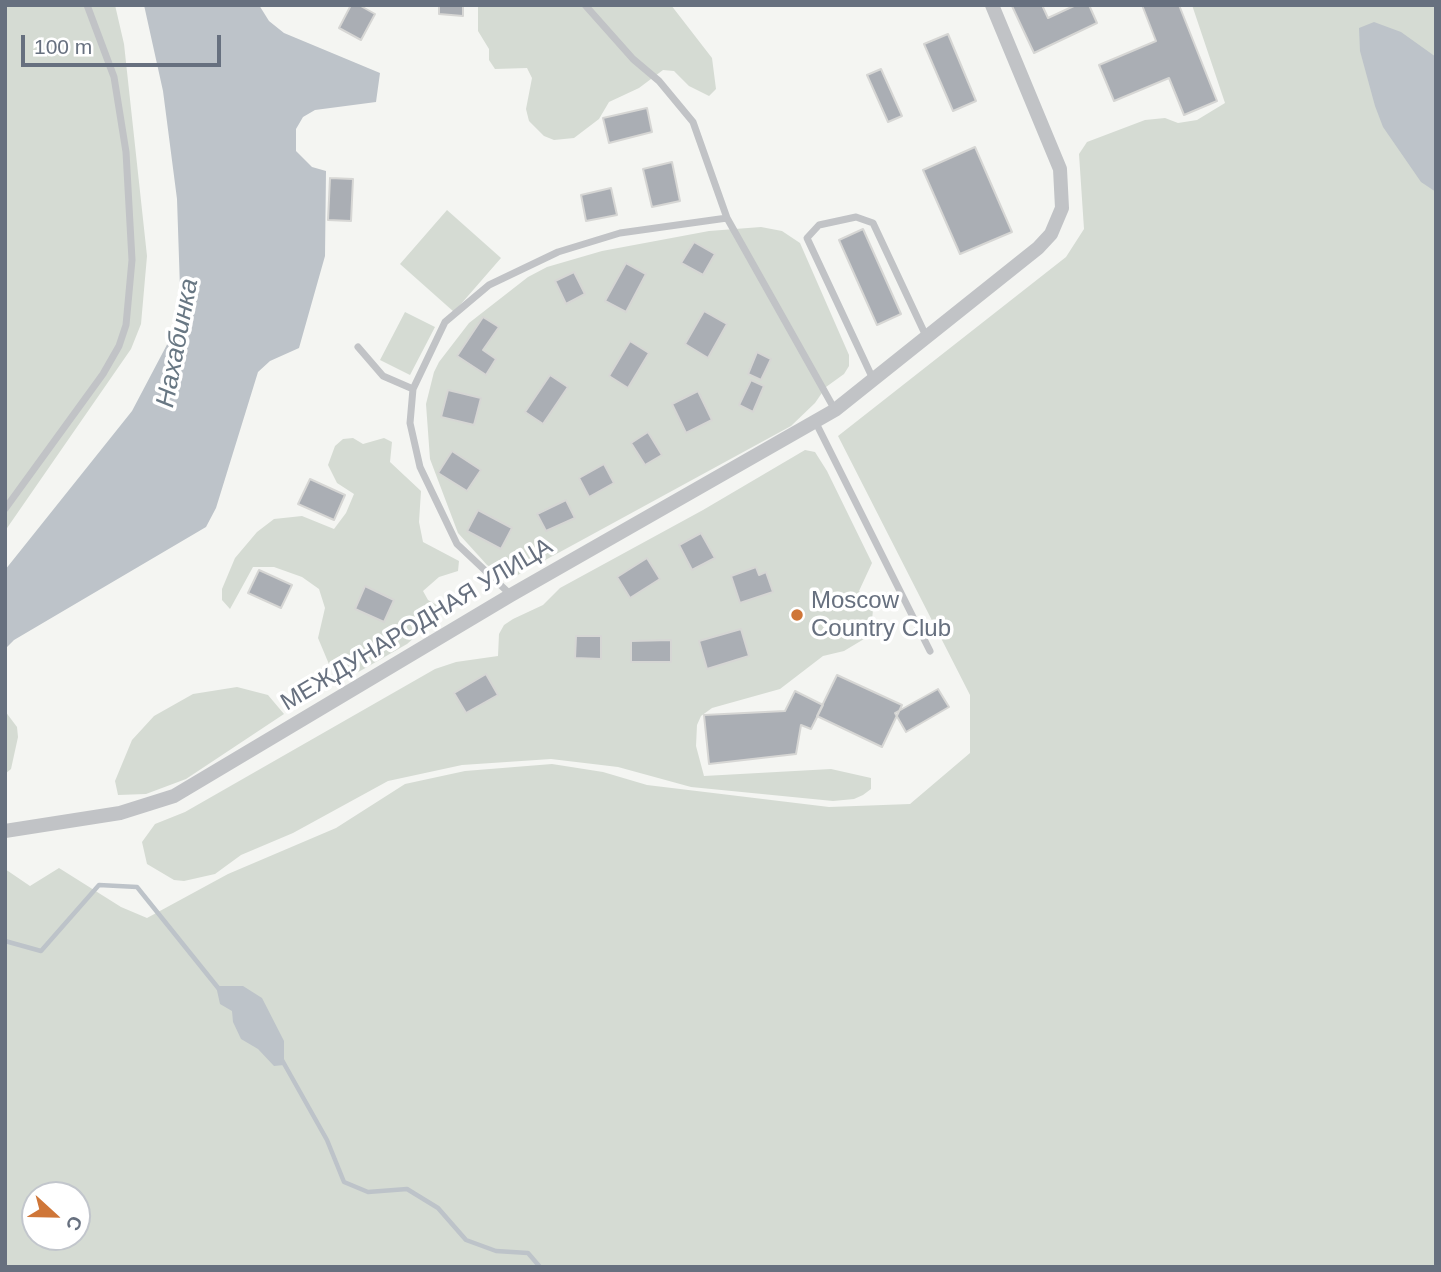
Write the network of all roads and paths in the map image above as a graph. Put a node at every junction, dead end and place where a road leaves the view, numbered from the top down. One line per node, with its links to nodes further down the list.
1 (88, 5): 11 (lane)
2 (585, 5): 4 (lane)
3 (992, 5): 5 (street, МЕЖДУНАРОДНАЯ УЛИЦА)
4 (727, 218): 8 (lane); 9 (lane)
5 (926, 336): 7 (street, МЕЖДУНАРОДНАЯ УЛИЦА); 7 (lane)
6 (358, 346): 8 (lane)
7 (873, 379): 9 (street, МЕЖДУНАРОДНАЯ УЛИЦА)
8 (414, 389): 12 (lane)
9 (835, 410): 10 (street, МЕЖДУНАРОДНАЯ УЛИЦА)
10 (816, 421): 12 (street, МЕЖДУНАРОДНАЯ УЛИЦА); 13 (lane)
11 (5, 509)
12 (511, 595): 14 (street, МЕЖДУНАРОДНАЯ УЛИЦА)
13 (930, 651)
14 (5, 831)

